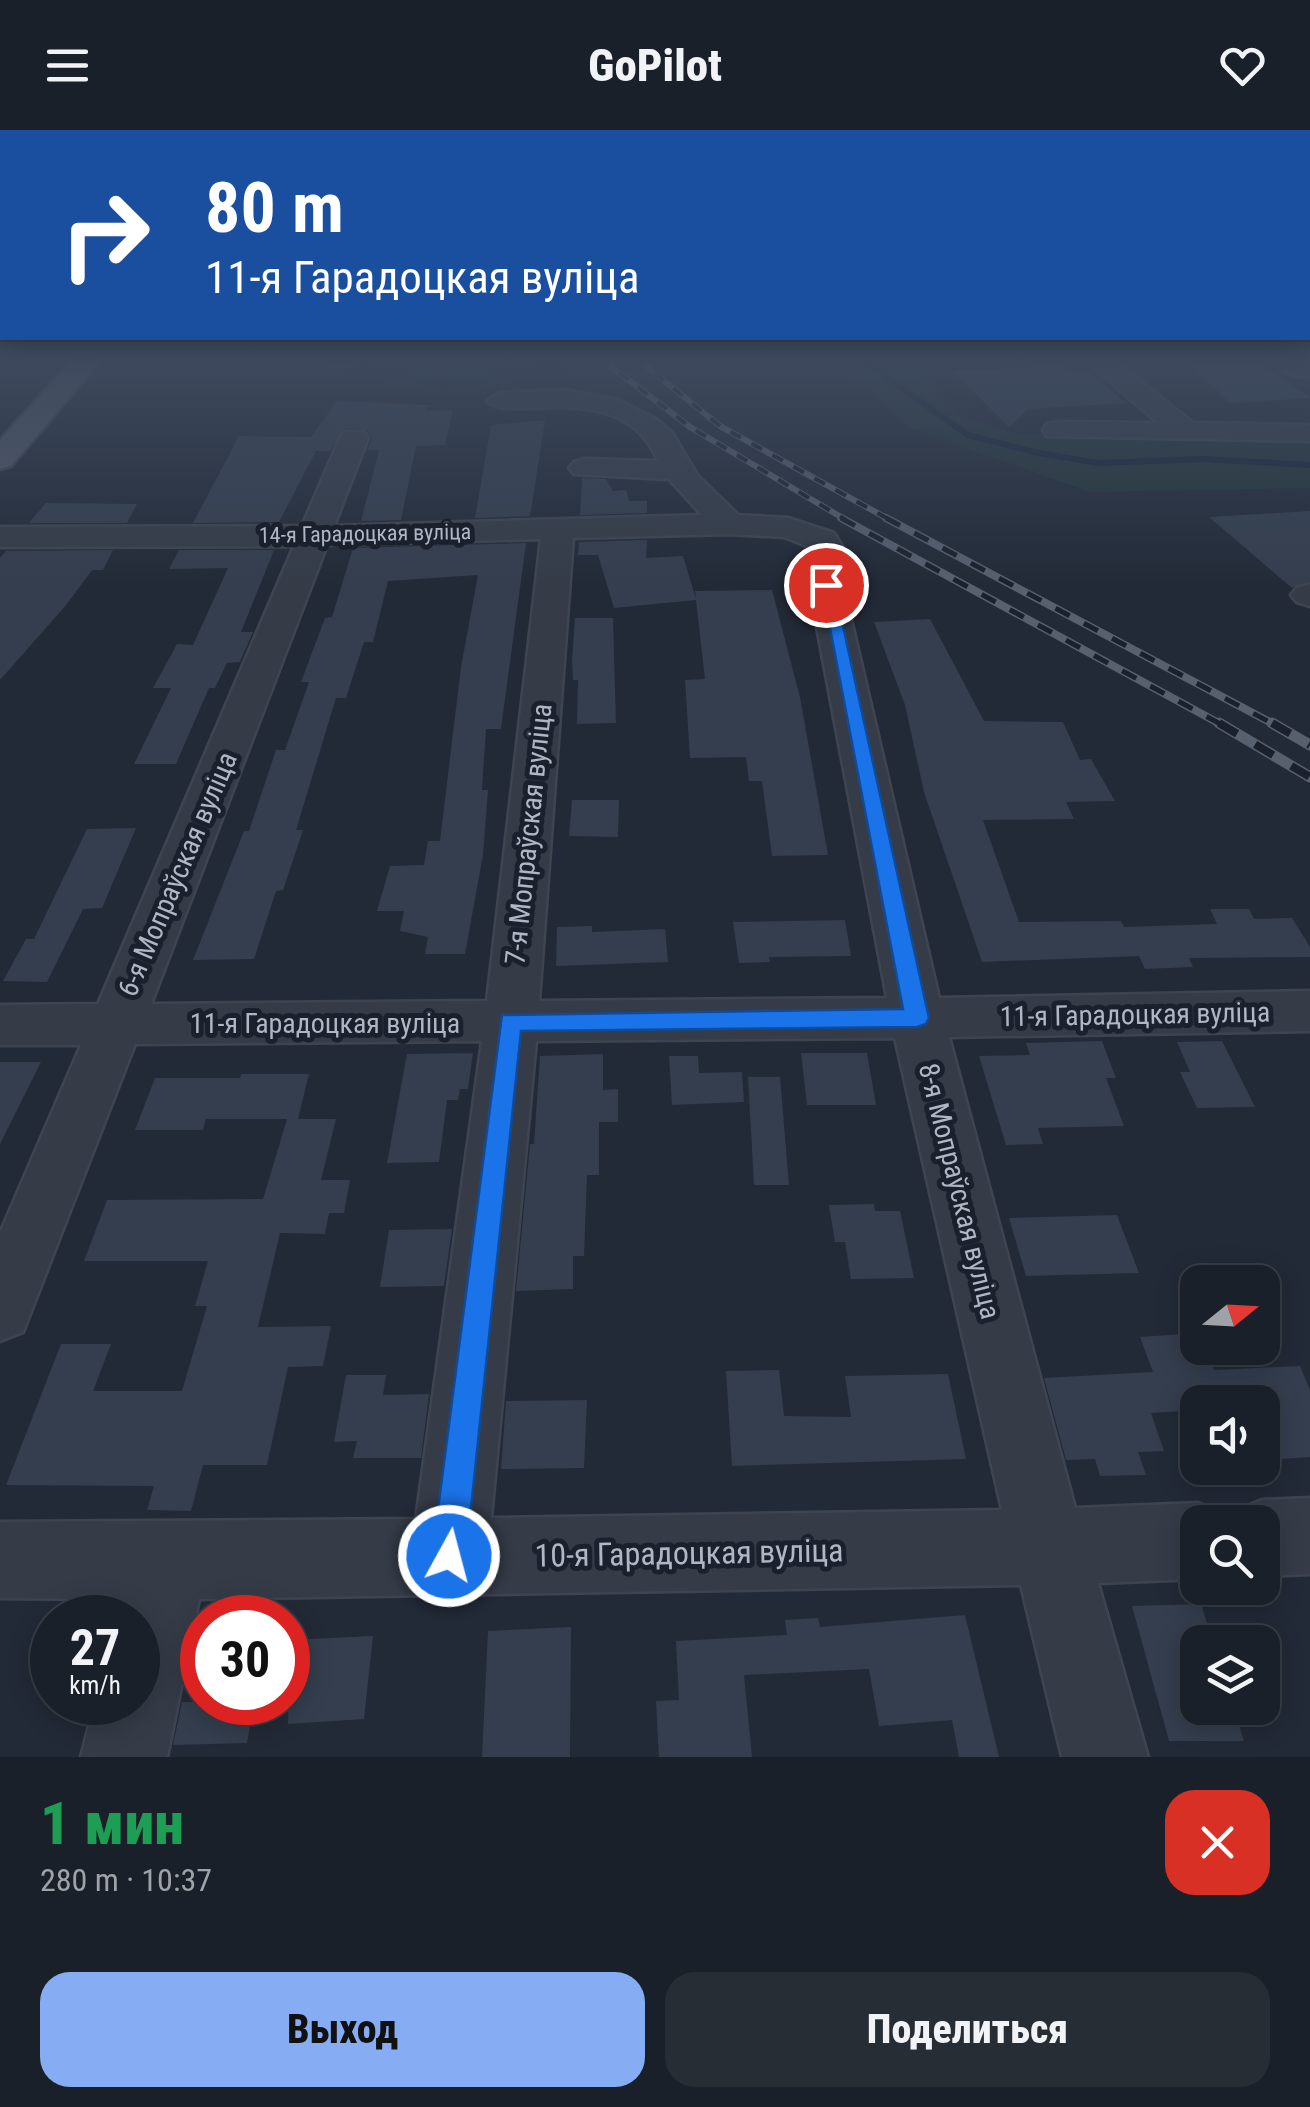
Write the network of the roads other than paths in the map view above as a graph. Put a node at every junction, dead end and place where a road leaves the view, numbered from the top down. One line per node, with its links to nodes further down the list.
1 (655, 434): 4 (street)
2 (354, 438): 8 (street, 6-я Мопраўская вуліца)
3 (584, 468): 4 (street)
4 (677, 470): 5 (street)
5 (729, 524): 6 (street, 14-я Гарадоцкая вуліца); 10 (street, 8-я Мопраўская вуліца)
6 (558, 528): 8 (street, 14-я Гарадоцкая вуліца); 11 (street, 7-я Мопраўская вуліца)
7 (0, 536): 8 (street, 14-я Гарадоцкая вуліца)
8 (317, 536): 13 (street, 6-я Мопраўская вуліца)
9 (1310, 1011): 10 (street, 11-я Гарадоцкая вуліца)
10 (917, 1018): 11 (street, 11-я Гарадоцкая вуліца); 18 (street, 8-я Мопраўская вуліца)
11 (510, 1022): 13 (street, 11-я Гарадоцкая вуліца); 19 (street, 7-я Мопраўская вуліца)
12 (0, 1025): 13 (street, 11-я Гарадоцкая вуліца)
13 (114, 1025): 14 (street, 6-я Мопраўская вуліца)
14 (0, 1310)
15 (1310, 1536): 16 (street)
16 (1280, 1537)
17 (1180, 1542): 18 (street, 10-я Гарадоцкая вуліца)
18 (1048, 1547): 19 (street, 10-я Гарадоцкая вуліца); 25 (street, 8-я Мопраўская вуліца)
19 (449, 1556): 21 (street, 10-я Гарадоцкая вуліца)
20 (0, 1560): 21 (street, 10-я Гарадоцкая вуліца)
21 (168, 1561): 22 (street)
22 (160, 1597)
23 (131, 1725): 24 (street)
24 (124, 1757)
25 (1105, 1757)

